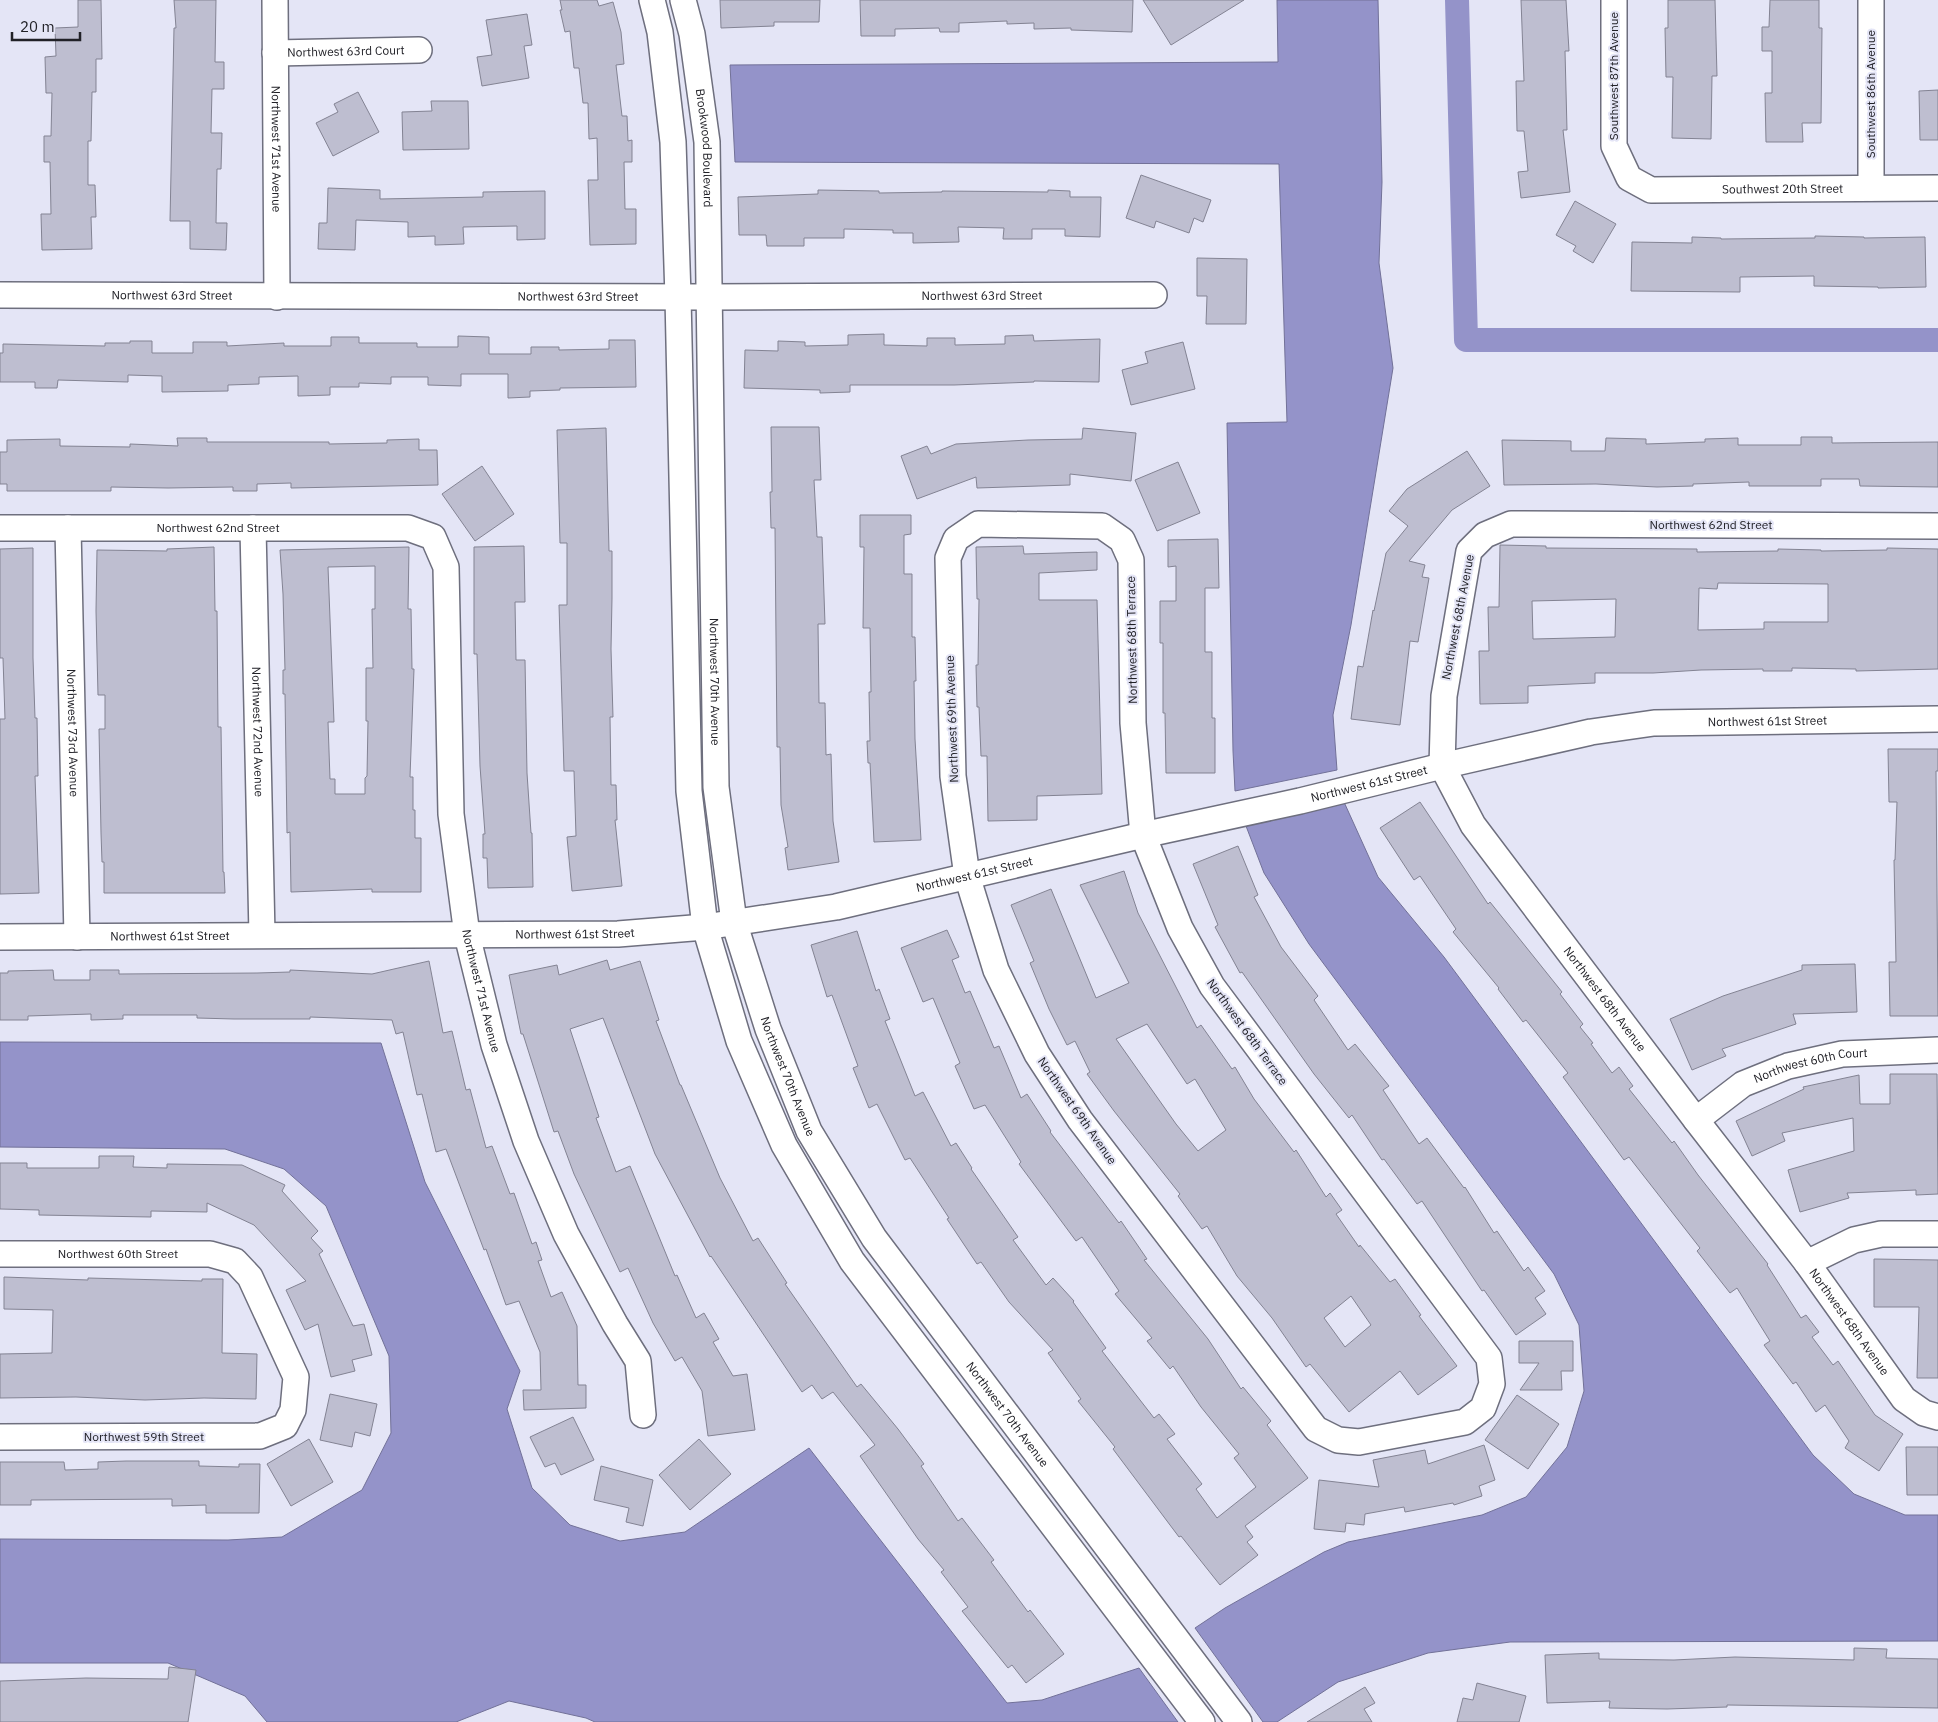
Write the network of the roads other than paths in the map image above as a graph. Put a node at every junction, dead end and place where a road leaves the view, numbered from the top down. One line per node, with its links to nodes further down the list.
1 (275, 0): 7 (street, Northwest 71st Avenue)
2 (652, 0): 14 (street)
3 (683, 0): 15 (street, Brookwood Boulevard)
4 (1614, 0): 8 (street, Southwest 87th Avenue)
5 (1871, 0): 9 (street, Southwest 86th Avenue)
6 (418, 50): 7 (street, Northwest 63rd Court)
7 (275, 54): 13 (street, Northwest 71st Avenue)
8 (1629, 178): 9 (street, Southwest 20th Street)
9 (1871, 188): 10 (street, Southwest 20th Street)
10 (1938, 188)
11 (0, 295): 13 (street, Northwest 63rd Street)
12 (1154, 295): 15 (street, Northwest 63rd Street)
13 (277, 297): 14 (street, Northwest 63rd Street)
14 (678, 297): 15 (street, Northwest 63rd Street); 28 (street)
15 (708, 297): 27 (street, Northwest 70th Avenue)
16 (1938, 526): 20 (street, Northwest 62nd Street)
17 (0, 528): 18 (street, Northwest 62nd Street)
18 (68, 528): 19 (street, Northwest 62nd Street); 32 (street, Northwest 73rd Avenue)
19 (253, 528): 21 (street, Northwest 62nd Street); 29 (street, Northwest 72nd Avenue)
20 (1485, 535): 24 (street, Northwest 68th Avenue)
21 (433, 537): 30 (street, Northwest 71st Avenue)
22 (956, 538): 25 (street, Northwest 68th Terrace); 26 (street, Northwest 69th Avenue)
23 (1938, 720): 24 (street, Northwest 61st Street)
24 (1442, 766): 25 (street, Northwest 61st Street); 34 (street, Northwest 68th Avenue)
25 (1143, 836): 26 (street, Northwest 61st Street); 42 (street, Northwest 68th Terrace)
26 (967, 876): 27 (street, Northwest 61st Street); 42 (street, Northwest 69th Avenue)
27 (734, 922): 28 (street, Northwest 61st Street); 44 (street, Northwest 70th Avenue)
28 (705, 926): 30 (street, Northwest 61st Street); 43 (street)
29 (262, 936): 30 (street, Northwest 61st Street); 32 (street, Northwest 61st Street)
30 (467, 936): 38 (street, Northwest 71st Avenue)
31 (0, 937): 32 (street, Northwest 61st Street)
32 (77, 937)
33 (1938, 1050): 34 (street, Northwest 60th Court)
34 (1696, 1120): 37 (street, Northwest 68th Avenue)
35 (1938, 1234): 37 (street)
36 (0, 1254): 40 (street, Northwest 60th Street)
37 (1807, 1263): 39 (street, Northwest 68th Avenue)
38 (644, 1415)
39 (1931, 1415)
40 (285, 1426): 41 (street, Northwest 59th Street)
41 (0, 1438)
42 (1338, 1440)
43 (1202, 1722)
44 (1239, 1722)

